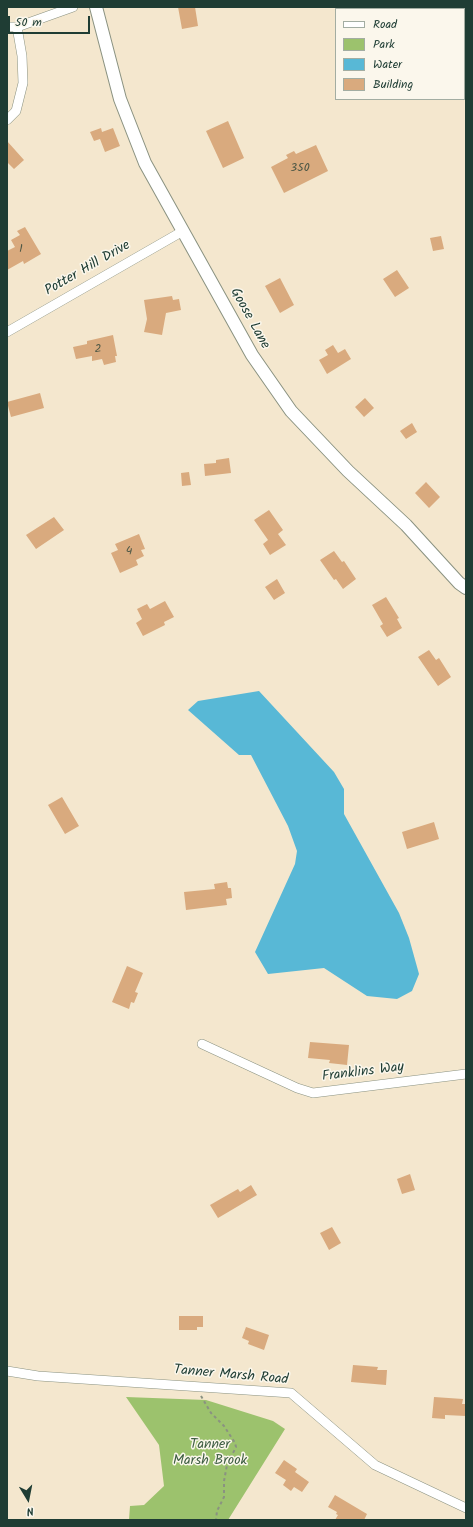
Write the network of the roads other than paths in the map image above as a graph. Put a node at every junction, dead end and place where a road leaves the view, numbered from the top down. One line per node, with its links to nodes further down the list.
1 (73, 7): 4 (street)
2 (96, 7): 6 (street, Goose Lane)
3 (7, 27): 4 (street)
4 (17, 27): 5 (street)
5 (7, 120)
6 (183, 231): 7 (street, Potter Hill Drive); 8 (street, Goose Lane)
7 (7, 332)
8 (466, 588)
9 (202, 1044): 10 (street, Franklins Way)
10 (466, 1074)
11 (7, 1371): 12 (street, Tanner Marsh Road)
12 (466, 1508)

